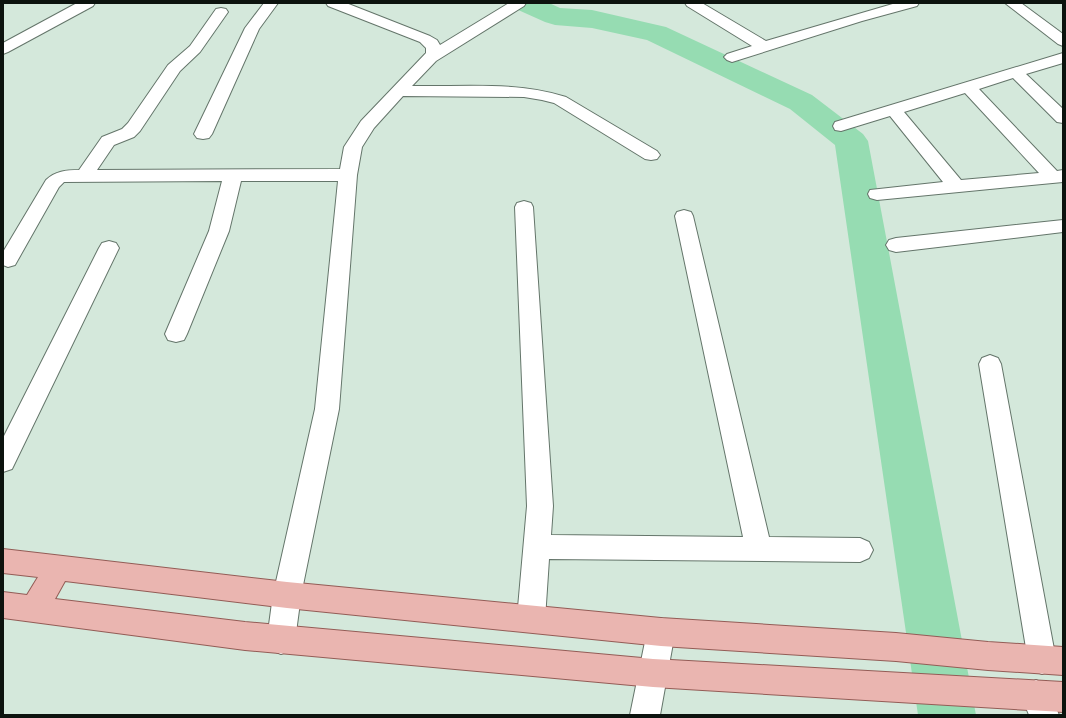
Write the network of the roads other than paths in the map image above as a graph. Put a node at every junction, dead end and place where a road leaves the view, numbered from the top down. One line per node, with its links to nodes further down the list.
1 (88, 3): 11 (street)
2 (271, 3): 21 (street)
3 (333, 3): 12 (street)
4 (692, 3): 10 (street)
5 (912, 3): 10 (street)
6 (1012, 3): 9 (street)
7 (515, 6): 12 (street)
8 (221, 12): 25 (street)
9 (1063, 41)
10 (765, 47): 13 (street)
11 (3, 49)
12 (432, 57): 17 (street)
13 (732, 57)
14 (1063, 58): 15 (street)
15 (1015, 72): 16 (street); 19 (street)
16 (968, 87): 18 (street); 26 (street)
17 (400, 91): 22 (street); 24 (street)
18 (894, 110): 20 (street); 27 (street)
19 (1063, 118)
20 (841, 126)
21 (203, 134)
22 (651, 155)
23 (233, 175): 24 (street); 25 (street); 35 (street)
24 (348, 175): 43 (street)
25 (84, 176): 34 (street)
26 (1058, 176): 27 (street)
27 (956, 186): 28 (street)
28 (877, 194)
29 (524, 207): 38 (street)
30 (684, 216): 39 (street)
31 (1063, 226): 32 (street)
32 (896, 245)
33 (109, 248): 37 (street)
34 (8, 260)
35 (176, 334)
36 (990, 364): 49 (street)
37 (3, 462)
38 (536, 547): 39 (street); 46 (street)
39 (759, 549): 40 (street)
40 (860, 550)
41 (3, 561): 42 (main road)
42 (58, 568): 43 (main road); 45 (main road)
43 (287, 595): 46 (main road); 48 (street)
44 (3, 605): 45 (main road)
45 (34, 609): 48 (main road)
46 (531, 619): 47 (main road)
47 (661, 632): 49 (main road); 50 (street)
48 (281, 640): 50 (main road)
49 (1052, 660)
50 (653, 673): 51 (main road); 52 (street)
51 (1048, 702)
52 (645, 715)

